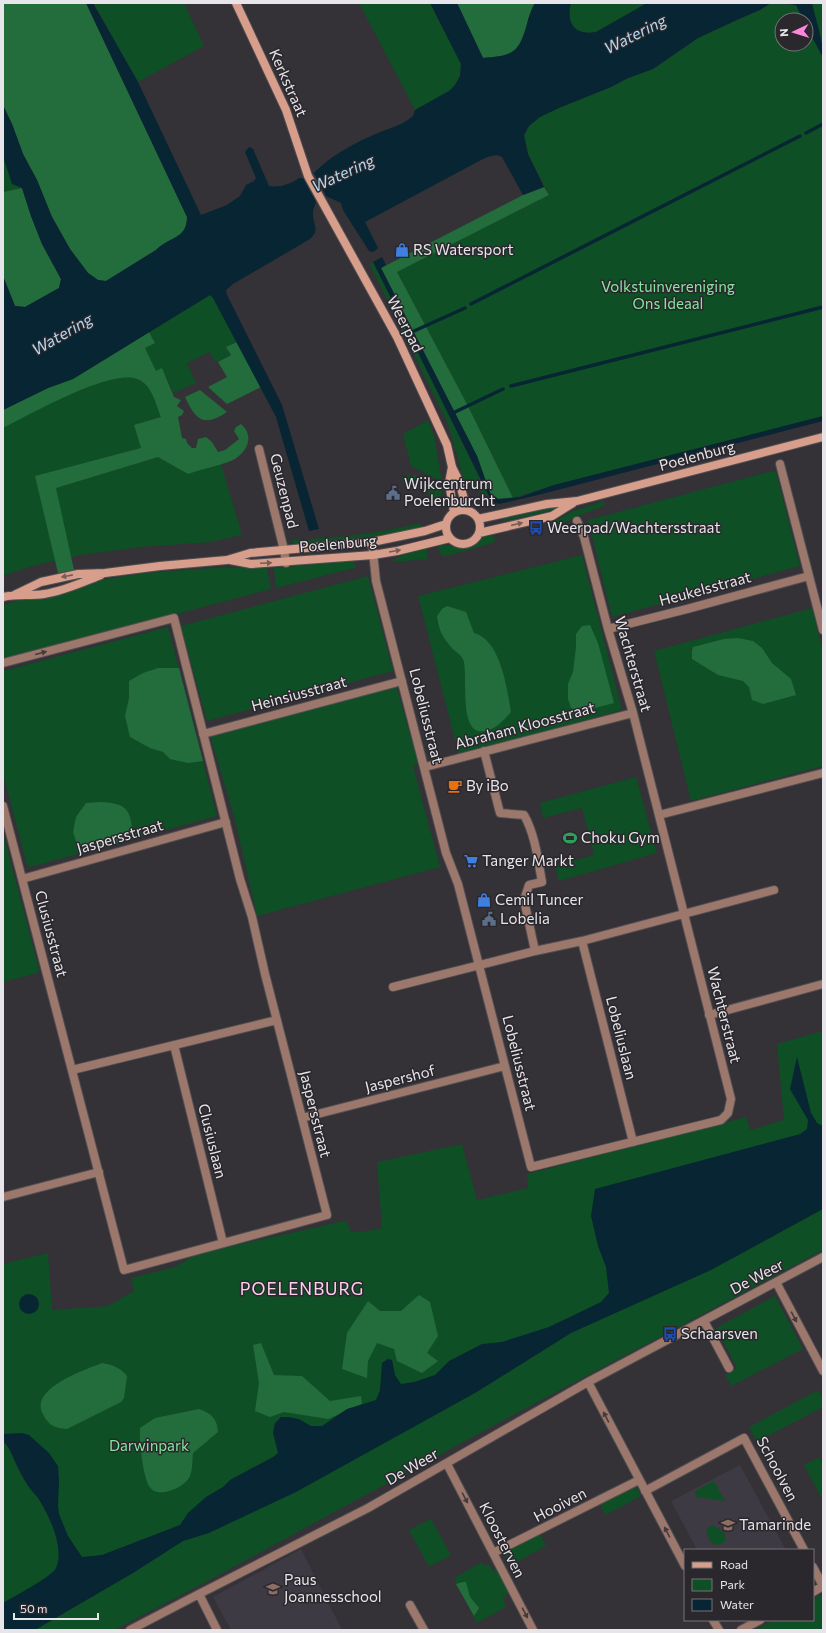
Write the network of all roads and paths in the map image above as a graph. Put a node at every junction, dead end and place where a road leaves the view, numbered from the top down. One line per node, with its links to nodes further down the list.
1 (236, 3): 2 (street, Kerkstraat)
2 (321, 199): 6 (street, Weerpad)
3 (823, 437): 7 (street, Poelenburg)
4 (259, 449): 16 (street, Geuzenpad)
5 (780, 464): 21 (street)
6 (452, 467): 8 (street, Weerpad); 9 (street, Weerpad)
7 (578, 501): 10 (street, Poelenburg); 13 (street, Poelenburg, one-way to 7)
8 (467, 510): 9 (street); 10 (street)
9 (454, 512): 12 (street)
10 (478, 519): 13 (street)
11 (577, 521): 24 (street, Wachterstraat)
12 (446, 524): 14 (street); 15 (street, Poelenburg)
13 (479, 533): 14 (street)
14 (450, 538): 17 (street, Poelenburg, one-way to 14)
15 (372, 542): 16 (street, Poelenburg); 17 (street, Lobeliusstraat)
16 (284, 550): 18 (street, Poelenburg); 19 (street, Geuzenpad)
17 (373, 555): 19 (street, Poelenburg); 27 (street, Lobeliusstraat)
18 (227, 560): 19 (street, Poelenburg, one-way to 19); 20 (street, Poelenburg)
19 (286, 562)
20 (105, 573): 22 (street, Poelenburg); 22 (street, Poelenburg, one-way to 22)
21 (809, 576): 24 (street, Heukelsstraat); 25 (street)
22 (14, 595): 23 (street, Poelenburg)
23 (3, 597)
24 (608, 628): 28 (street, Wachterstraat)
25 (823, 630)
26 (3, 663): 29 (street, Jaspersstraat, one-way to 29)
27 (402, 681): 29 (street, Heinsiusstraat); 31 (street, Lobeliusstraat)
28 (633, 713): 30 (street, Abraham Kloosstraat); 34 (street, Wachterstraat)
29 (203, 734): 35 (street, Jaspersstraat)
30 (484, 751): 31 (street, Abraham Kloosstraat); 40 (street)
31 (424, 767): 41 (street, Lobeliusstraat)
32 (823, 773): 34 (street)
33 (3, 806): 36 (street, Clusiusstraat)
34 (659, 815): 38 (street, Wachterstraat)
35 (226, 822): 36 (street, Jaspersstraat); 45 (street, Jaspersstraat)
36 (22, 879): 48 (street, Clusiusstraat)
37 (774, 890): 38 (street)
38 (684, 915): 39 (street); 44 (street, Wachterstraat)
39 (582, 941): 40 (street); 50 (street, Lobeliuslaan)
40 (536, 951): 41 (street)
41 (479, 965): 43 (street); 47 (street, Lobeliusstraat)
42 (823, 984): 44 (street)
43 (393, 987)
44 (709, 1014): 50 (street, Wachterstraat)
45 (277, 1020): 46 (street); 49 (street, Jaspersstraat)
46 (174, 1045): 48 (street); 53 (street, Clusiuslaan)
47 (505, 1066): 49 (street, Jaspershof); 50 (street, Lobeliusstraat)
48 (72, 1070): 51 (street, Clusiusstraat)
49 (302, 1118): 53 (street, Jaspersstraat)
50 (633, 1142)
51 (99, 1172): 52 (street); 53 (street, Clusiusstraat)
52 (3, 1197)
53 (222, 1243)
54 (823, 1258): 55 (street, De Weer)
55 (776, 1282): 56 (street, De Weer); 58 (street, one-way to 58)
56 (704, 1321): 57 (street); 59 (street, De Weer)
57 (729, 1368)
58 (823, 1371)
59 (588, 1382): 60 (street, De Weer); 61 (street, one-way to 59)
60 (447, 1464): 64 (street, Kloosterven, one-way to 64); 69 (street, De Weer)
61 (639, 1480): 62 (street); 64 (street, Hooiven)
62 (645, 1491): 63 (street, Schoolven); 65 (street, one-way to 62)
63 (803, 1549)
64 (493, 1553): 76 (street, Kloosterven, one-way to 76)
65 (684, 1564)
66 (814, 1569): 67 (street)
67 (823, 1586): 68 (street)
68 (814, 1591)
69 (199, 1594): 73 (street, De Weer); 74 (street)
70 (410, 1605): 75 (street)
71 (714, 1621): 77 (street)
72 (758, 1621): 78 (street)
73 (130, 1630)
74 (217, 1630)
75 (424, 1630)
76 (533, 1630)
77 (719, 1630)
78 (741, 1630)

